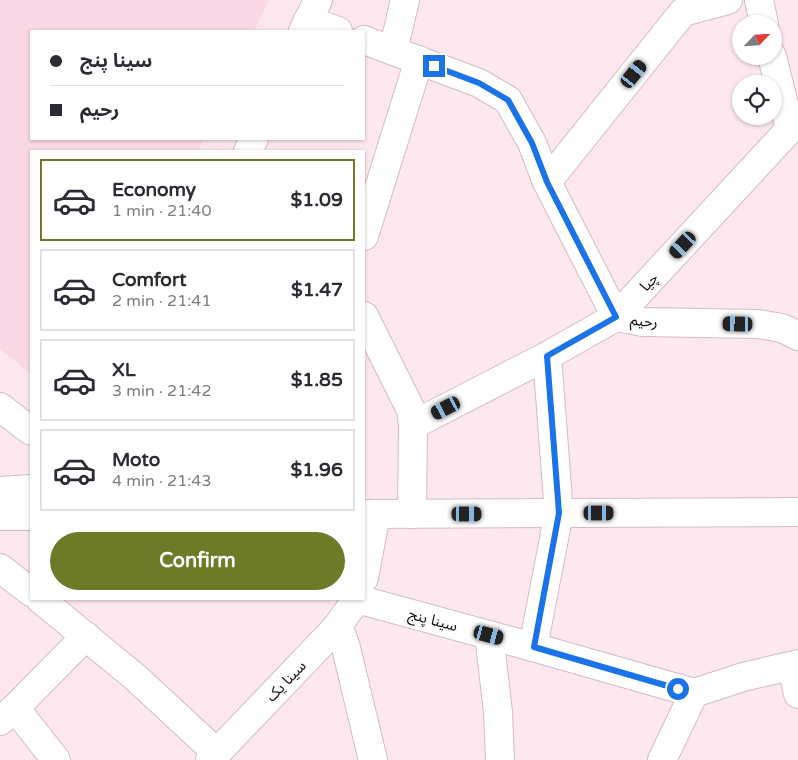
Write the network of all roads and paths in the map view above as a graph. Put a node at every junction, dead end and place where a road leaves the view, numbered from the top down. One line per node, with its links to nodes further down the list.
1 (405, 0): 8 (street)
2 (728, 0): 12 (street)
3 (759, 0): 4 (street)
4 (762, 15)
5 (310, 17): 6 (street)
6 (336, 30)
7 (365, 40): 8 (street, رحیم)
8 (393, 51): 9 (street, رحیم)
9 (419, 60): 12 (street, رحیم); 13 (street)
10 (775, 65): 11 (street)
11 (794, 126): 14 (street, چیا)
12 (547, 182): 14 (street, رحیم)
13 (365, 233)
14 (616, 317): 16 (street, رحیم); 17 (street, چیا)
15 (365, 318): 19 (street)
16 (798, 336)
17 (547, 356): 19 (street, چیا); 24 (street)
18 (0, 407): 20 (street)
19 (413, 425): 26 (street)
20 (30, 430)
21 (30, 488): 22 (street)
22 (0, 491)
23 (798, 512): 24 (street)
24 (559, 513): 26 (street); 38 (street)
25 (370, 514): 26 (street); 29 (street)
26 (412, 514)
27 (0, 516): 28 (street)
28 (30, 516)
29 (365, 567)
30 (0, 568): 31 (street)
31 (30, 591)
32 (41, 600): 37 (street)
33 (356, 600): 35 (street, سینا یک)
34 (361, 600): 36 (street, سینا پنج)
35 (336, 628): 43 (street, سینا یک); 45 (street)
36 (489, 635): 38 (street, سینا پنج); 46 (street)
37 (86, 636): 42 (street); 43 (street)
38 (534, 647): 40 (street, سینا پنج)
39 (795, 665): 40 (street); 41 (street)
40 (694, 694): 47 (street)
41 (798, 694)
42 (8, 715): 44 (street)
43 (214, 757)
44 (56, 760)
45 (373, 760)
46 (500, 760)
47 (662, 760)

